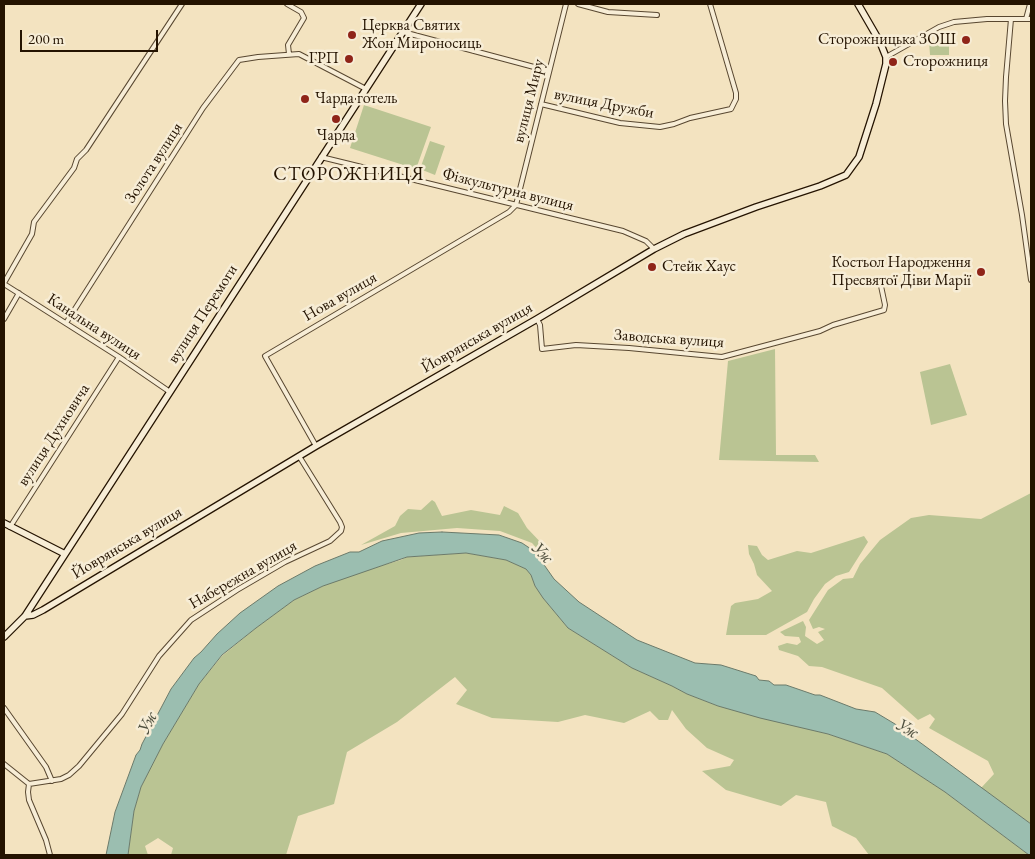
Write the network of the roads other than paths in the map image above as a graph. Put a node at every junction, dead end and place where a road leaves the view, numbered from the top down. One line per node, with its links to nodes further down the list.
1 (182, 4): 22 (street)
2 (288, 4): 13 (street)
3 (421, 4): 12 (street, вулиця Перемоги)
4 (566, 4): 15 (street, вулиця Миру)
5 (578, 4): 9 (street)
6 (710, 4): 17 (street, вулиця Дружби)
7 (858, 4): 14 (street)
8 (1030, 4): 11 (street)
9 (657, 15)
10 (1011, 19): 11 (street); 14 (street); 21 (street)
11 (1029, 19)
12 (403, 32): 15 (street); 16 (street, вулиця Перемоги)
13 (289, 54): 16 (street); 27 (street, Золота вулиця)
14 (886, 57): 20 (street, Йоврянська вулиця)
15 (549, 71): 17 (street, вулиця Миру)
16 (366, 89): 18 (street, вулиця Перемоги)
17 (541, 104): 19 (street, вулиця Миру)
18 (321, 158): 19 (street, Фізкультурна вулиця); 29 (street, вулиця Перемоги)
19 (516, 205): 20 (street, Фізкультурна вулиця); 30 (street, Нова вулиця)
20 (654, 250): 26 (street, Йоврянська вулиця)
21 (1031, 280)
22 (4, 284): 24 (street, Канальна вулиця)
23 (881, 286): 26 (street, Заводська вулиця)
24 (19, 293): 25 (street); 27 (street, Канальна вулиця)
25 (4, 320)
26 (537, 320): 30 (street, Йоврянська вулиця)
27 (66, 323): 28 (street, Канальна вулиця)
28 (120, 358): 29 (street, Канальна вулиця); 33 (street, вулиця Духновича)
29 (170, 392): 34 (street, вулиця Перемоги)
30 (316, 446): 31 (street, Йоврянська вулиця)
31 (299, 456): 35 (street, Йоврянська вулиця); 39 (street, Набережна вулиця)
32 (4, 523): 33 (street)
33 (10, 527): 34 (street)
34 (65, 554): 35 (street, вулиця Перемоги)
35 (25, 616): 36 (street, вулиця Перемоги)
36 (4, 637)
37 (4, 708): 39 (street)
38 (4, 764): 40 (street)
39 (52, 781): 40 (street, Набережна вулиця)
40 (29, 784): 41 (street)
41 (50, 855)

